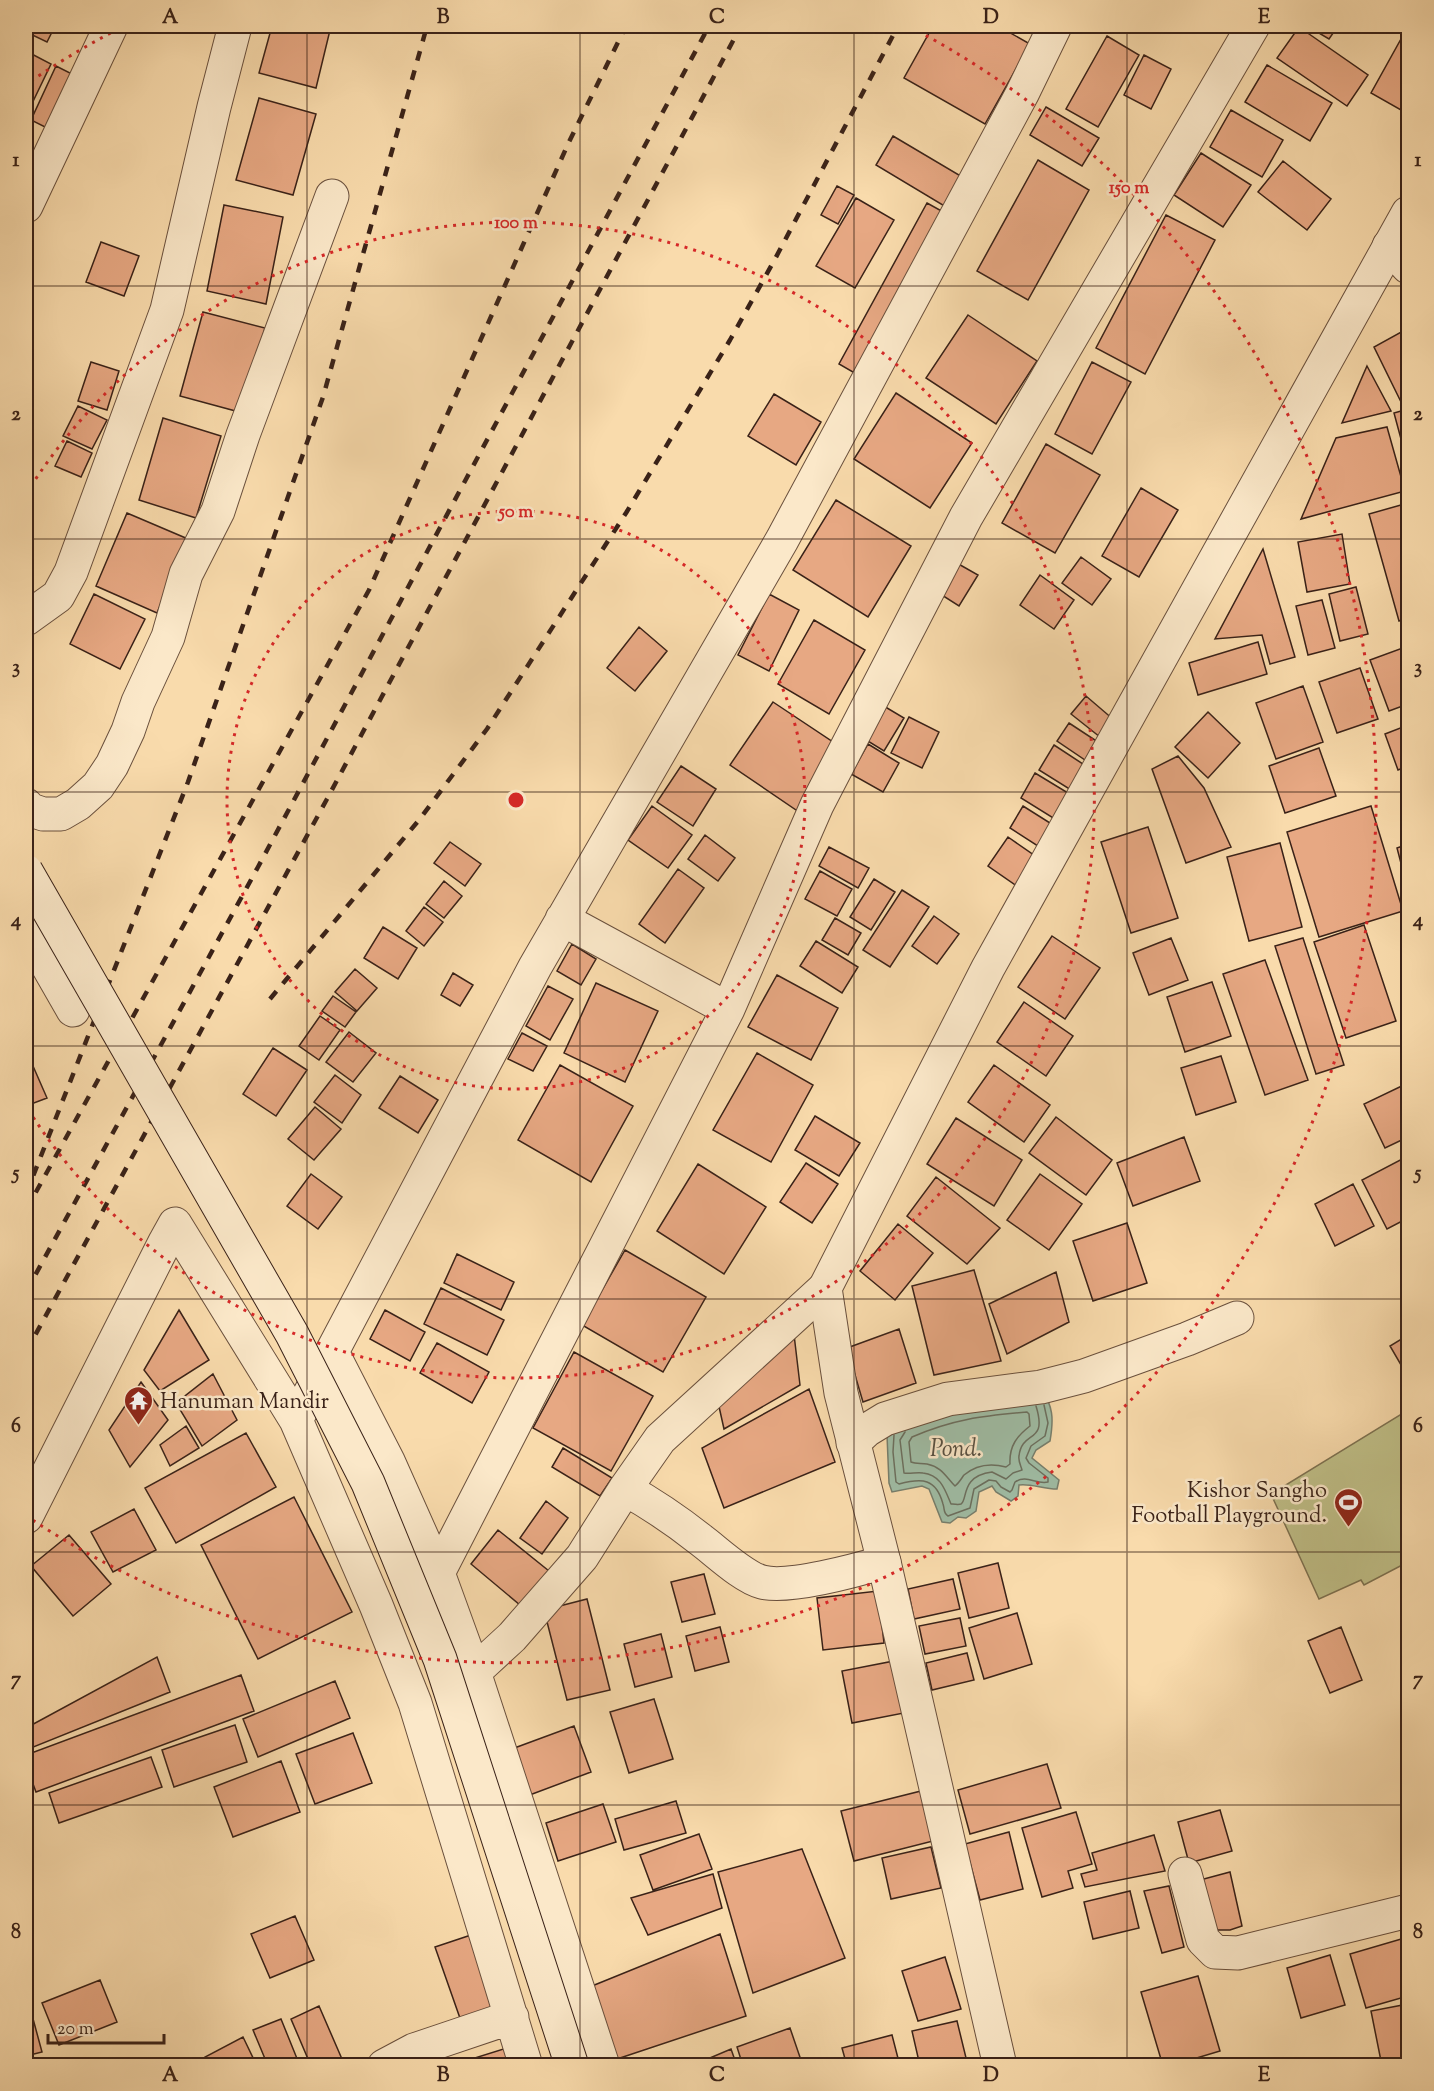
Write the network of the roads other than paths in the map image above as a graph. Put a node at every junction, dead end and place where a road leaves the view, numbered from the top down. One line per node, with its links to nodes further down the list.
1 (111, 26): 6 (street)
2 (235, 26): 9 (street)
3 (1055, 26): 12 (street)
4 (1252, 26): 14 (street)
5 (332, 196): 10 (street)
6 (26, 206)
7 (1408, 213): 8 (street)
8 (1399, 257): 16 (street)
9 (26, 619)
10 (26, 806)
11 (26, 871): 31 (street, bridge)
12 (562, 919): 14 (street); 18 (street)
13 (26, 928): 15 (street)
14 (728, 1009): 24 (street)
15 (73, 1010)
16 (825, 1288): 20 (street); 21 (street)
17 (1237, 1318): 20 (street)
18 (332, 1352): 19 (street); 24 (street)
19 (296, 1420): 22 (street); 28 (street)
20 (853, 1443): 23 (street)
21 (625, 1489): 23 (street); 25 (street)
22 (26, 1516)
23 (884, 1562): 33 (street)
24 (438, 1573): 25 (street)
25 (474, 1672): 32 (street)
26 (1185, 1874): 27 (street)
27 (1408, 1911)
28 (512, 2017): 29 (street); 30 (street)
29 (384, 2066)
30 (526, 2066)
31 (572, 2066)
32 (603, 2066)
33 (1000, 2066)

